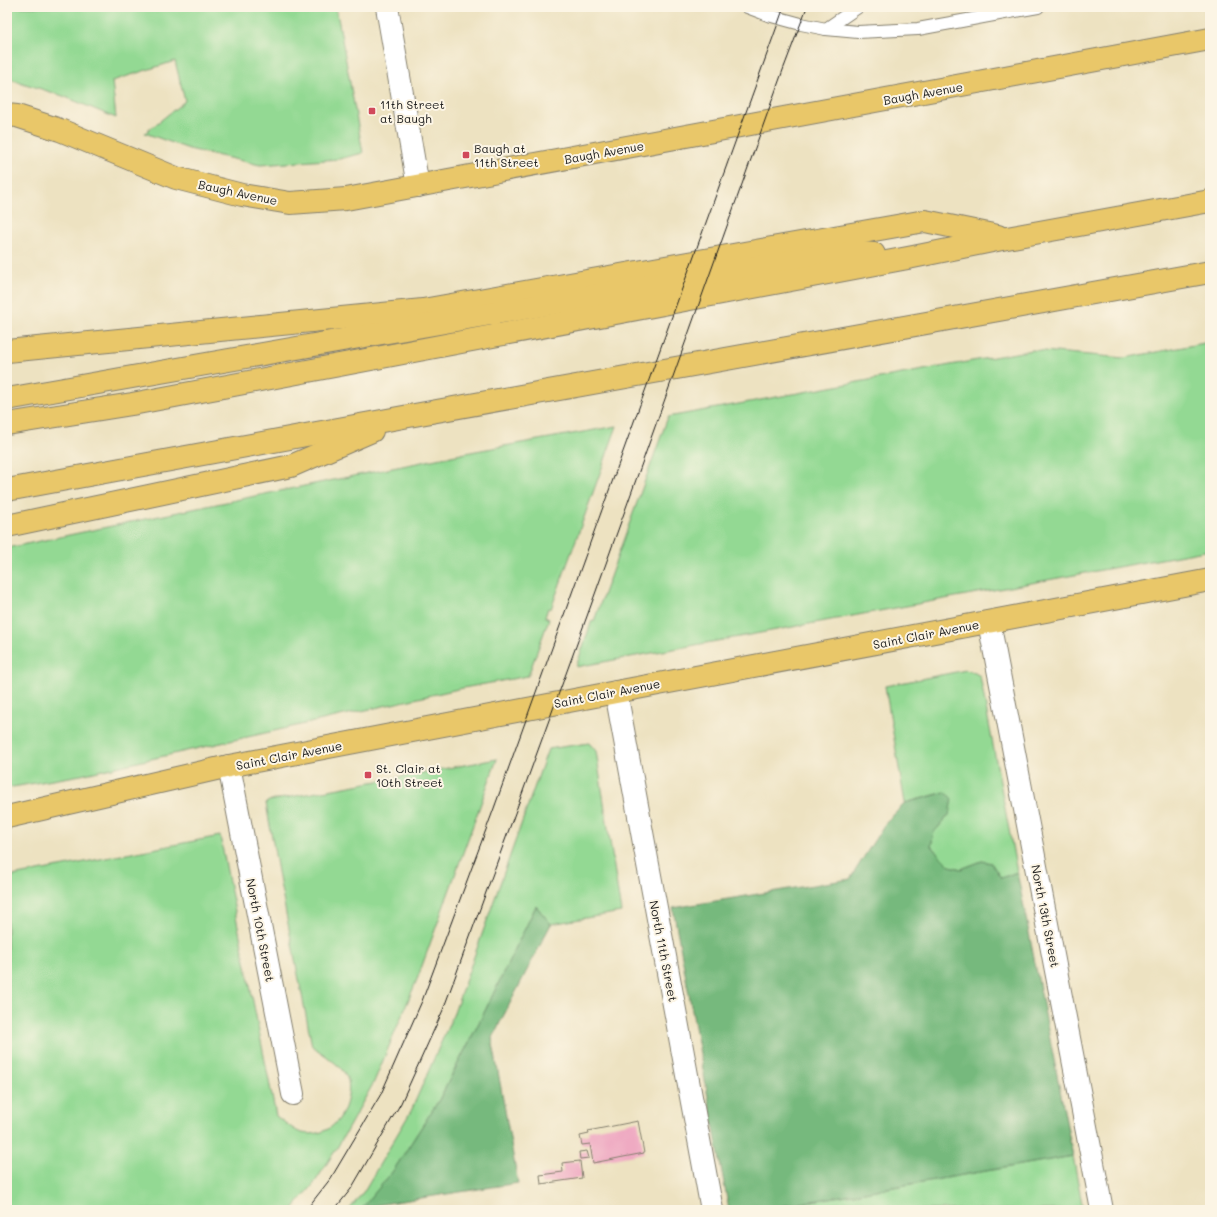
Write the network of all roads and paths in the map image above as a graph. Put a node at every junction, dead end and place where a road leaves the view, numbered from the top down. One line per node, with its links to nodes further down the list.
1 (387, 7): 9 (street)
2 (747, 7): 6 (lane)
3 (858, 7): 6 (lane)
4 (1038, 7): 5 (lane)
5 (974, 13): 6 (lane)
6 (826, 29)
7 (1210, 39): 9 (main road, Baugh Avenue)
8 (7, 115): 9 (main road, Baugh Avenue)
9 (418, 186)
10 (1210, 201): 11 (main road)
11 (1007, 238): 12 (main road); 14 (main road)
12 (913, 257): 15 (main road); 17 (main road)
13 (1210, 272): 16 (main road)
14 (7, 351)
15 (7, 399)
16 (409, 416): 18 (main road); 19 (main road)
17 (7, 424)
18 (7, 490)
19 (7, 526)
20 (1210, 580): 21 (main road, Saint Clair Avenue)
21 (989, 622): 22 (main road, Saint Clair Avenue); 27 (street, North 13th Street)
22 (616, 692): 23 (main road, Saint Clair Avenue); 26 (street, North 11th Street)
23 (229, 766): 24 (main road, Saint Clair Avenue); 25 (street, North 10th Street)
24 (7, 817)
25 (294, 1094)
26 (712, 1210)
27 (1102, 1210)

